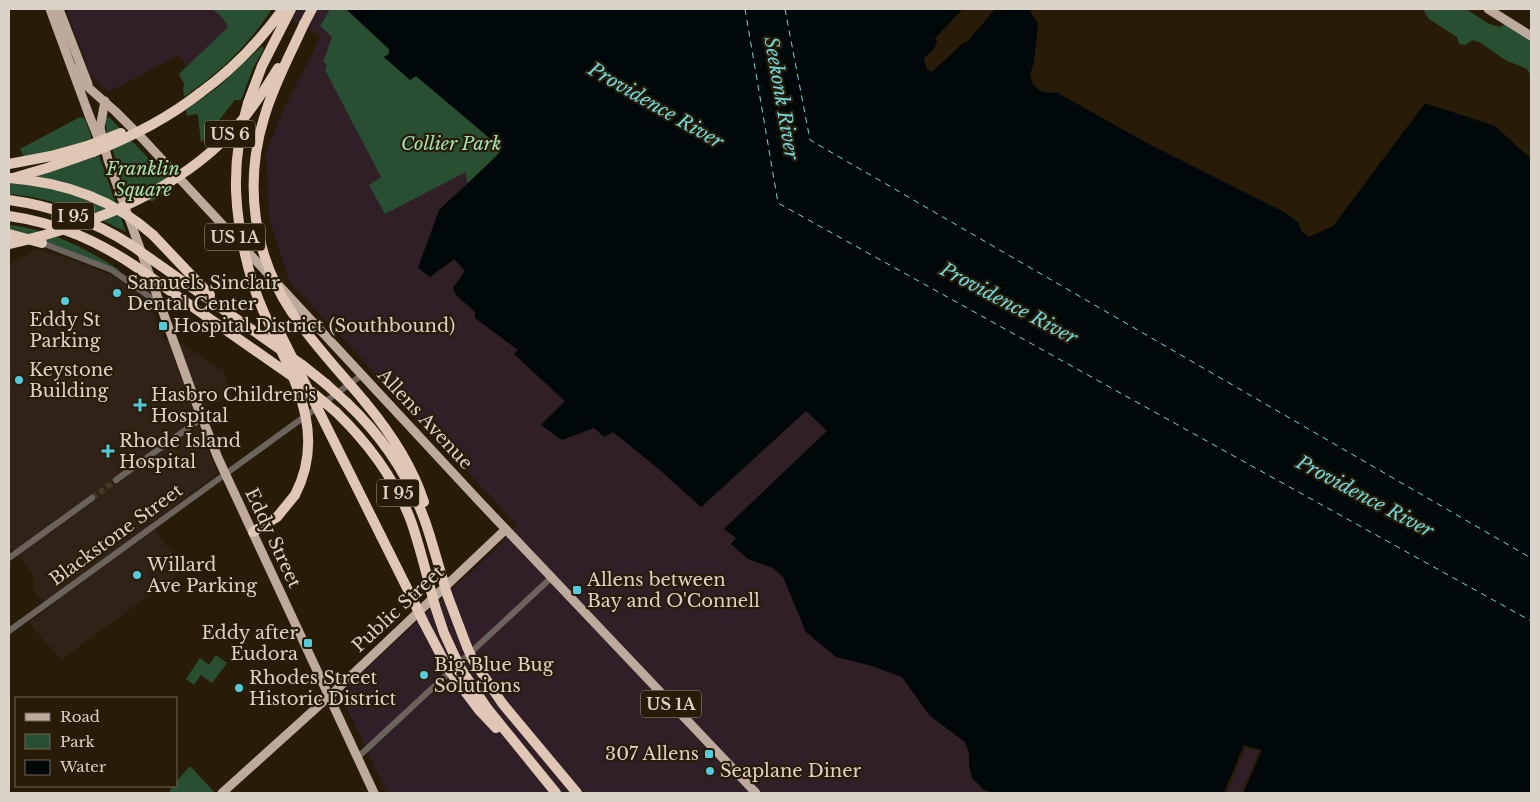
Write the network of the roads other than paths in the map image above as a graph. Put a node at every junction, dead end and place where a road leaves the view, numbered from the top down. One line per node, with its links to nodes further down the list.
1 (50, 9): 8 (main road, Eddy Street / US 1A)
2 (59, 9): 9 (main road, US 1A)
3 (312, 9): 6 (highway)
4 (1488, 9): 7 (main road)
5 (286, 11): 11 (highway, US 6, bridge); 20 (highway, bridge)
6 (304, 24): 19 (highway, US 6, bridge); 30 (highway, bridge)
7 (1531, 36)
8 (71, 66): 9 (main road, Allens Avenue / US 1A); 12 (main road, Eddy Street)
9 (92, 90): 10 (main road, Allens Avenue / US 1A)
10 (105, 101): 12 (main road, Eddy Street); 23 (main road, Allens Avenue / US 1A)
11 (91, 148): 13 (highway); 14 (highway, US 6)
12 (105, 151): 21 (main road, Eddy Street)
13 (9, 164)
14 (9, 178): 22 (highway, bridge)
15 (9, 200): 22 (highway, I 95, bridge)
16 (9, 216): 34 (highway, I 95, bridge)
17 (9, 234): 18 (highway)
18 (42, 243): 21 (street)
19 (9, 244)
20 (249, 269): 29 (highway, bridge); 34 (highway, bridge)
21 (160, 304): 24 (main road, Eddy Street)
22 (225, 310): 30 (highway, I 95, bridge)
23 (362, 375): 25 (street, Blackstone Street); 28 (main road, Allens Avenue / US 1A)
24 (202, 418): 25 (main road, Eddy Street); 26 (street)
25 (226, 474): 29 (main road, Eddy Street); 33 (street, Blackstone Street)
26 (116, 480)
27 (92, 498): 31 (street)
28 (506, 529): 32 (main road, Allens Avenue / US 1A); 35 (main road, Public Street)
29 (252, 532): 35 (main road, Eddy Street)
30 (432, 542): 40 (highway, I 95, bridge)
31 (9, 558)
32 (552, 577): 36 (street); 41 (main road, Allens Avenue / US 1A)
33 (9, 631)
34 (458, 673): 39 (highway, I 95)
35 (328, 697): 36 (main road, Eddy Street); 37 (main road, Public Street)
36 (358, 758): 38 (main road, Eddy Street)
37 (222, 793)
38 (374, 793)
39 (556, 793)
40 (577, 793)
41 (756, 793)

